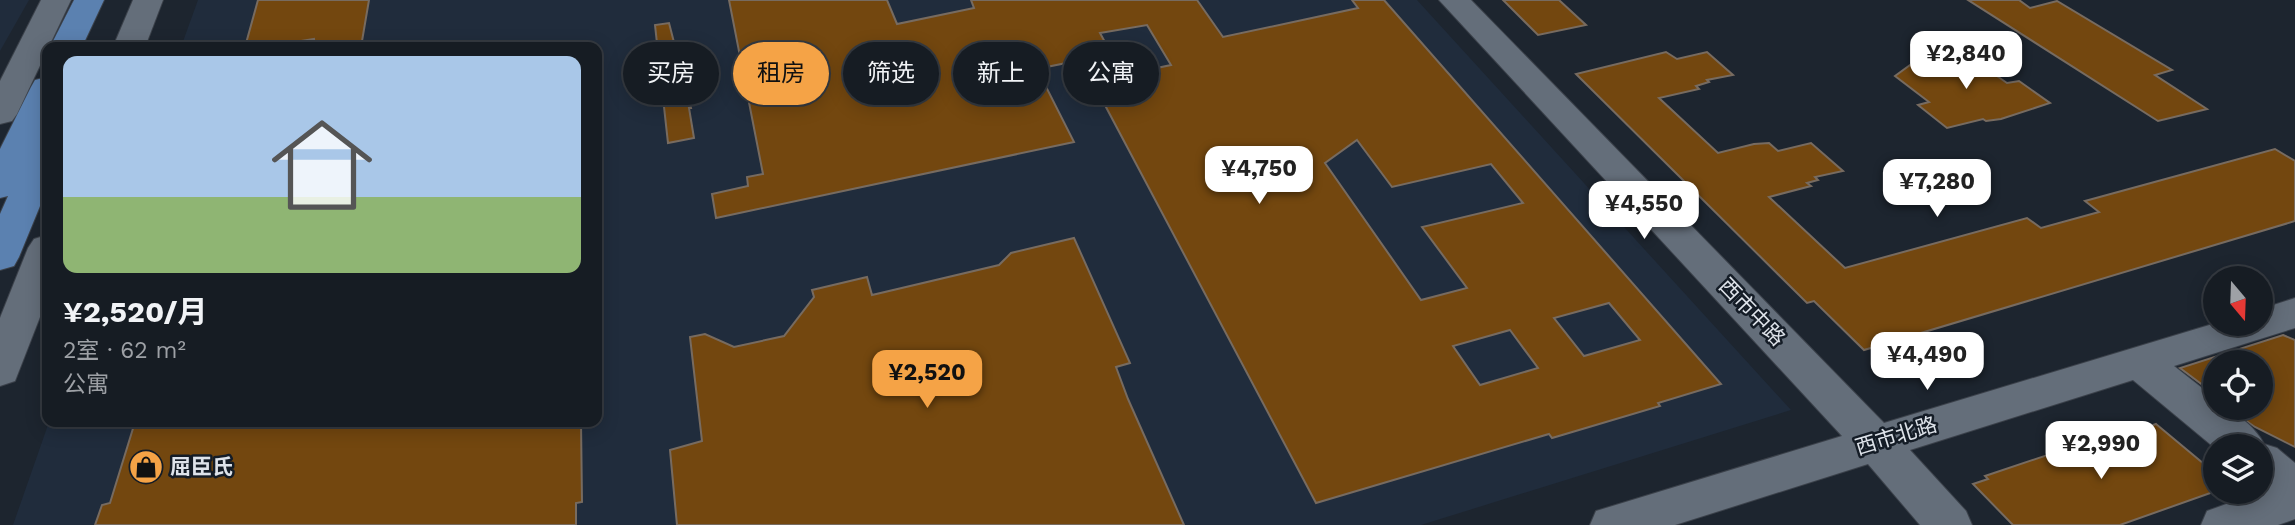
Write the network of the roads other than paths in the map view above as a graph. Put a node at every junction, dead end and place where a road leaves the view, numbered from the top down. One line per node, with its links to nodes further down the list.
1 (56, 0): 10 (street)
2 (89, 0): 6 (main road)
3 (113, 0): 7 (main road)
4 (148, 0): 8 (street)
5 (1454, 0): 21 (street, 西市中路)
6 (68, 42)
7 (94, 42)
8 (131, 42)
9 (42, 98): 12 (main road)
10 (0, 114)
11 (42, 159): 13 (main road)
12 (0, 186)
13 (0, 257)
14 (42, 261): 19 (street)
15 (2295, 313): 16 (street, 西市北路)
16 (2273, 320)
17 (2221, 336): 18 (street, 西市北路)
18 (2139, 361): 20 (street); 21 (street, 西市北路)
19 (0, 370)
20 (2229, 434)
21 (1875, 442): 25 (street, 西市北路); 26 (street, 西市中路)
22 (2273, 471): 23 (street)
23 (2295, 489)
24 (2295, 499): 27 (street)
25 (1613, 525)
26 (1949, 525)
27 (2224, 525)

